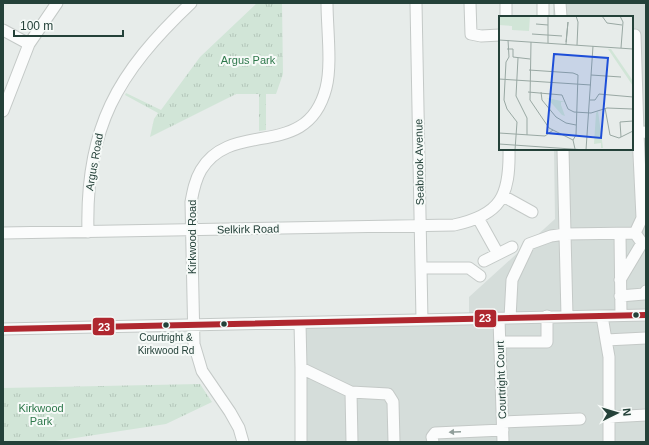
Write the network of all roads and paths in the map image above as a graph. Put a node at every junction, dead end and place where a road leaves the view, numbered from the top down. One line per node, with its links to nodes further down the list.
1 (57, 3): 15 (street)
2 (192, 3): 26 (street, Argus Road)
3 (327, 3): 25 (street, Kirkwood Road)
4 (416, 3): 24 (street, Seabrook Avenue)
5 (470, 3): 13 (street)
6 (506, 3): 9 (street)
7 (543, 3): 10 (street)
8 (560, 3): 11 (street)
9 (506, 16)
10 (543, 16)
11 (561, 16)
12 (3, 30): 15 (street)
13 (499, 35)
14 (638, 35): 17 (street)
15 (29, 44): 16 (street)
16 (3, 111)
17 (642, 132): 23 (street)
18 (509, 150): 20 (street)
19 (563, 150): 29 (street)
20 (503, 196): 21 (street); 22 (street, Selkirk Road)
21 (532, 212)
22 (478, 218): 24 (street, Selkirk Road); 32 (street)
23 (644, 218): 28 (street)
24 (420, 226): 25 (street, Selkirk Road); 34 (street, Seabrook Avenue)
25 (191, 230): 26 (street, Selkirk Road); 47 (street, Kirkwood Road)
26 (88, 232): 27 (street, Selkirk Road)
27 (3, 233)
28 (635, 233): 30 (street, Courtright Court); 36 (street)
29 (565, 234): 30 (street, Courtright Court); 42 (street); 44 (street, Courtright Court)
30 (620, 234): 36 (street)
31 (512, 247): 32 (street)
32 (498, 254): 33 (street)
33 (484, 261)
34 (421, 268): 35 (street); 45 (street, Seabrook Avenue)
35 (480, 276)
36 (620, 280): 38 (street)
37 (646, 291): 38 (street)
38 (620, 296): 40 (street)
39 (646, 314): 40 (street)
40 (621, 315): 43 (street)
41 (547, 316): 42 (street); 44 (street); 51 (street)
42 (567, 316): 43 (street)
43 (602, 316): 50 (street)
44 (504, 319): 45 (street); 51 (street, Courtright Court)
45 (422, 320): 46 (street)
46 (300, 323): 47 (street); 52 (street)
47 (193, 325): 48 (street); 59 (street, Kirkwood Road)
48 (3, 328)
49 (646, 338): 50 (street)
50 (606, 340): 55 (street)
51 (500, 342): 57 (street, Courtright Court)
52 (301, 368): 53 (street); 60 (street)
53 (351, 392): 61 (street); 62 (street)
54 (646, 415): 55 (street)
55 (609, 417): 64 (street)
56 (580, 418): 57 (street)
57 (503, 426): 58 (street, one-way to 58); 63 (street, Courtright Court)
58 (433, 438)
59 (243, 442)
60 (301, 442)
61 (352, 442)
62 (394, 442)
63 (503, 442)
64 (609, 442)

